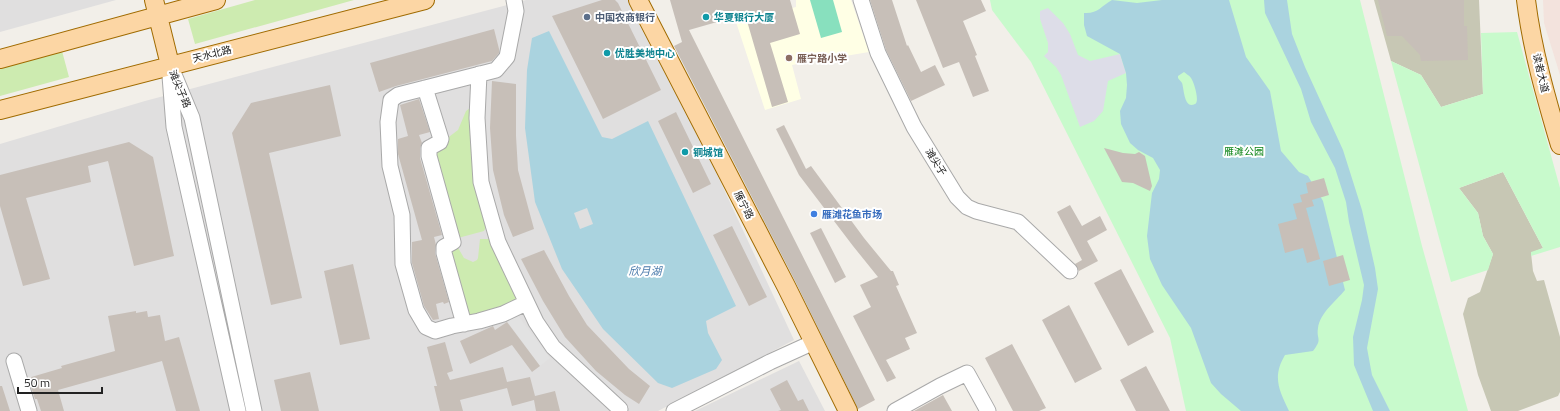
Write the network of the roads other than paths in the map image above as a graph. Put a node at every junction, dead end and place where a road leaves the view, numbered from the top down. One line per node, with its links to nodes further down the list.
1 (148, 0): 9 (street)
2 (216, 0): 8 (main road)
3 (425, 0): 11 (main road, 天水北路)
4 (514, 0): 12 (street)
5 (638, 0): 19 (main road, 雁宁路)
6 (861, 0): 16 (street, 滩尖子)
7 (1526, 0): 15 (main road, 读者大道)
8 (190, 4): 9 (main road)
9 (156, 8): 10 (main road); 11 (main road)
10 (0, 59)
11 (170, 65): 14 (main road, 天水北路); 23 (street, 滩尖子路); 24 (street, 滩尖子路)
12 (479, 74): 13 (street); 17 (street)
13 (425, 88): 18 (street); 18 (street)
14 (0, 110)
15 (1560, 145)
16 (1070, 271)
17 (526, 302): 18 (street); 21 (street)
18 (464, 324)
19 (814, 342): 25 (street); 26 (main road, 雁宁路)
20 (14, 361): 22 (street)
21 (620, 409)
22 (29, 411)
23 (238, 411)
24 (254, 411)
25 (674, 411)
26 (848, 411)
27 (895, 411): 28 (street)
28 (988, 411)

